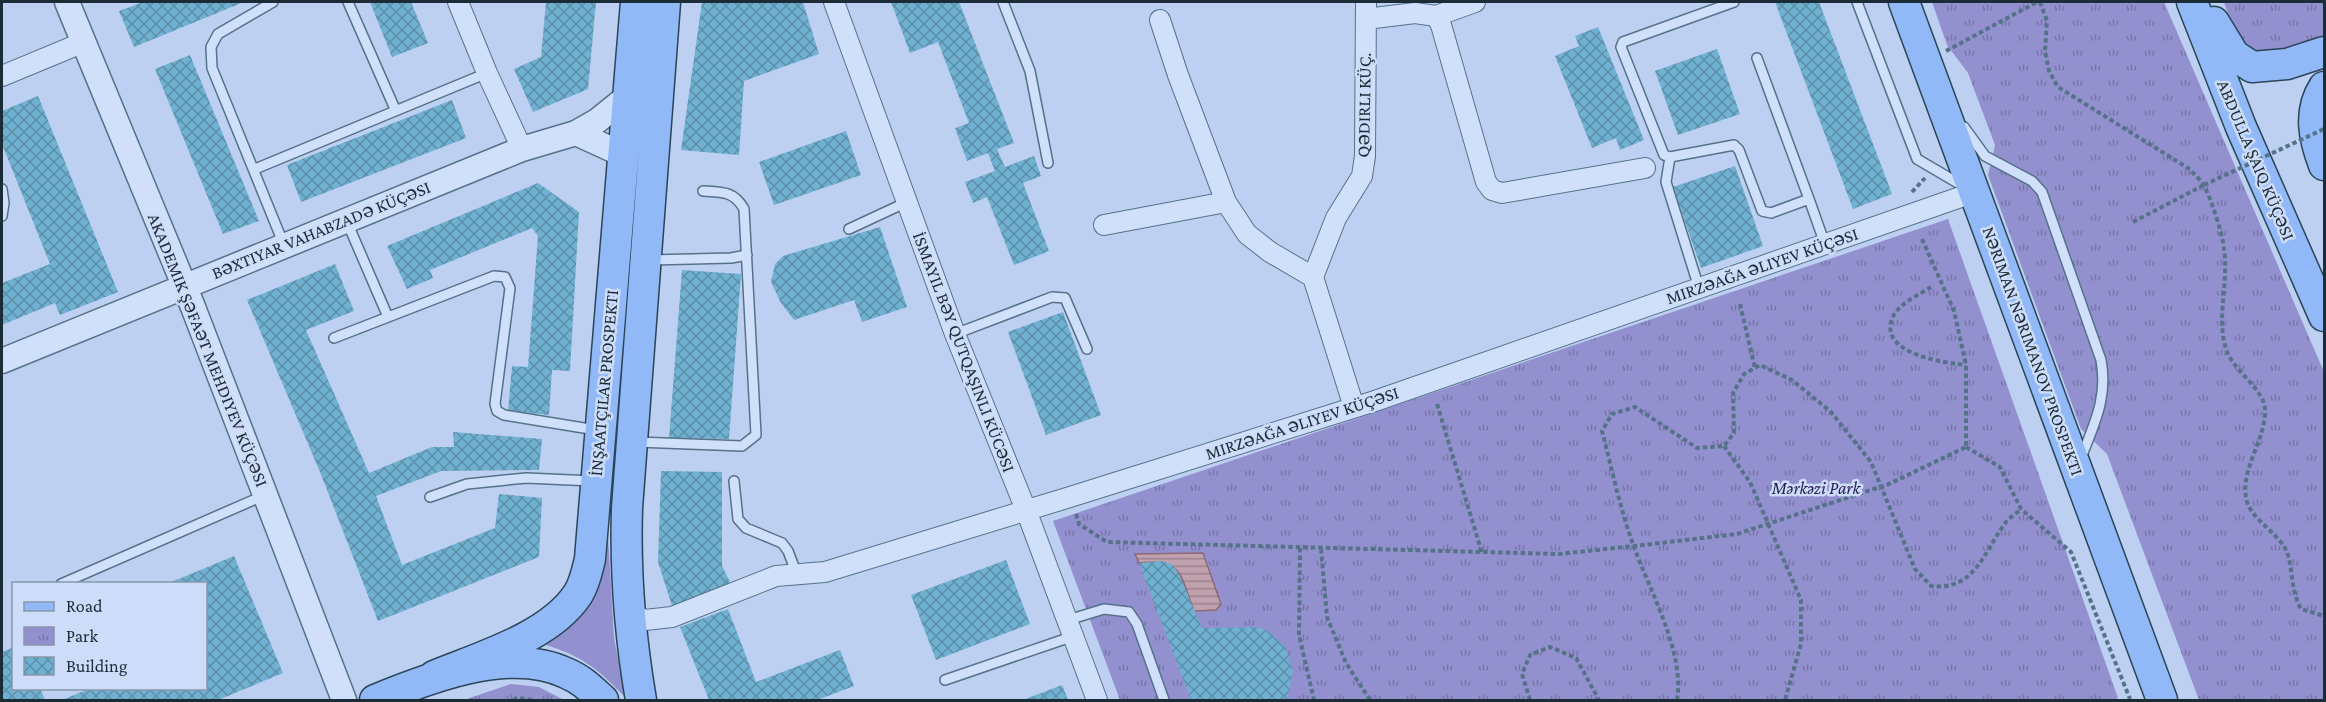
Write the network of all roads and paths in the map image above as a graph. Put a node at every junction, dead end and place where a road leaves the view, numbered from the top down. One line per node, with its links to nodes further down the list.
1 (67, 2): 19 (street, AKADEMIK ŞƏFAƏT MEHDIYEV KÜÇƏSI)
2 (273, 2): 37 (lane)
3 (348, 2): 28 (lane)
4 (458, 2): 23 (street)
5 (636, 2): 27 (main road)
6 (665, 2): 54 (main road)
7 (834, 2): 43 (street)
8 (1003, 2): 34 (lane)
9 (1475, 2): 17 (street)
10 (1736, 2): 33 (lane)
11 (1857, 2): 41 (lane)
12 (1904, 2): 25 (main road, NƏRIMAN NƏRIMANOV PROSPEKTI)
13 (2038, 2): 20 (path); 38 (path)
14 (2192, 2): 60 (main road, ABDULLA ŞAIQ KÜÇƏSI)
15 (2201, 2): 21 (main road)
16 (1366, 10): 17 (street); 55 (street, QƏDIRLI KÜÇ.)
17 (1436, 16): 36 (street)
18 (1161, 20): 44 (street)
19 (84, 42): 24 (street); 56 (street, AKADEMIK ŞƏFAƏT MEHDIYEV KÜÇƏSI)
20 (1945, 51)
21 (2325, 52)
22 (1757, 58): 42 (lane)
23 (487, 73): 28 (lane); 31 (street)
24 (2, 76)
25 (1934, 80): 41 (main road, NƏRIMAN NƏRIMANOV PROSPEKTI); 74 (lane)
26 (2325, 87): 35 (main road)
27 (628, 96): 30 (street, BƏXTIYAR VAHABZADƏ KÜÇƏSI); 32 (main road)
28 (395, 109): 37 (lane)
29 (2325, 129): 38 (path, bridge)
30 (576, 133): 31 (street, BƏXTIYAR VAHABZADƏ KÜÇƏSI); 32 (street)
31 (522, 149): 46 (street, BƏXTIYAR VAHABZADƏ KÜÇƏSI)
32 (624, 155): 70 (main road)
33 (1670, 157): 42 (lane); 58 (lane)
34 (1048, 163)
35 (2325, 165)
36 (1645, 168)
37 (255, 169): 52 (lane)
38 (2204, 185): 47 (path); 91 (path)
39 (2, 189): 45 (lane)
40 (703, 191): 53 (lane)
41 (1975, 192): 51 (street, MIRZƏAĞA ƏLIYEV KÜÇƏSI); 74 (main road, NƏRIMAN NƏRIMANOV PROSPEKTI)
42 (1809, 199): 51 (lane)
43 (907, 202): 49 (lane); 62 (street)
44 (1226, 202): 48 (street); 55 (street)
45 (2, 216)
46 (346, 220): 52 (street, BƏXTIYAR VAHABZADƏ KÜÇƏSI); 61 (lane)
47 (2133, 222)
48 (1104, 225)
49 (849, 229)
50 (1922, 239): 66 (path)
51 (1825, 244): 58 (street, MIRZƏAĞA ƏLIYEV KÜÇƏSI)
52 (284, 245): 56 (street, BƏXTIYAR VAHABZADƏ KÜÇƏSI)
53 (747, 255): 54 (lane); 71 (lane)
54 (645, 260): 71 (main road)
55 (1314, 277): 69 (street)
56 (184, 286): 65 (street, BƏXTIYAR VAHABZADƏ KÜÇƏSI); 78 (street, AKADEMIK ŞƏFAƏT MEHDIYEV KÜÇƏSI)
57 (1931, 287): 66 (path)
58 (1699, 288): 69 (street, MIRZƏAĞA ƏLIYEV KÜÇƏSI)
59 (1740, 304): 67 (path)
60 (2325, 316)
61 (388, 317): 63 (lane); 70 (lane)
62 (955, 334): 64 (lane); 81 (street)
63 (334, 338)
64 (1087, 349)
65 (2, 361)
66 (1966, 365): 73 (path)
67 (1755, 368): 72 (path); 77 (path)
68 (1437, 404): 87 (path)
69 (1354, 407): 81 (street, MIRZƏAĞA ƏLIYEV KÜÇƏSI)
70 (600, 431): 75 (main road)
71 (632, 442): 90 (main road)
72 (1724, 446): 83 (path); 84 (path)
73 (1966, 447): 77 (path); 80 (path)
74 (2077, 468): 96 (main road, NƏRIMAN NƏRIMANOV PROSPEKTI)
75 (596, 481): 79 (lane); 93 (main road)
76 (734, 481): 88 (lane)
77 (1882, 486): 80 (path); 83 (path)
78 (265, 495): 89 (lane); 97 (street, AKADEMIK ŞƏFAƏT MEHDIYEV KÜÇƏSI)
79 (430, 497)
80 (2021, 509): 95 (path)
81 (1026, 510): 88 (street, MIRZƏAĞA ƏLIYEV KÜÇƏSI); 92 (street)
82 (1075, 512): 85 (path)
83 (1768, 524): 84 (path); 110 (path)
84 (1634, 546): 87 (path); 109 (path)
85 (1300, 548): 86 (path); 105 (path)
86 (1321, 549): 87 (path); 106 (path)
87 (1482, 553)
88 (796, 572): 90 (street, MIRZƏAĞA ƏLIYEV KÜÇƏSI)
89 (66, 582)
90 (628, 607): 102 (main road)
91 (2325, 616)
92 (1071, 628): 94 (lane); 103 (street); 104 (lane)
93 (434, 676): 98 (main road); 101 (main road)
94 (945, 680)
95 (2130, 699)
96 (2158, 699)
97 (345, 700)
98 (375, 700)
99 (513, 700): 100 (path)
100 (533, 700)
101 (603, 700)
102 (641, 700)
103 (1097, 700)
104 (1164, 700)
105 (1314, 700)
106 (1370, 700)
107 (1530, 700): 108 (path)
108 (1599, 700)
109 (1677, 700)
110 (1785, 700)

